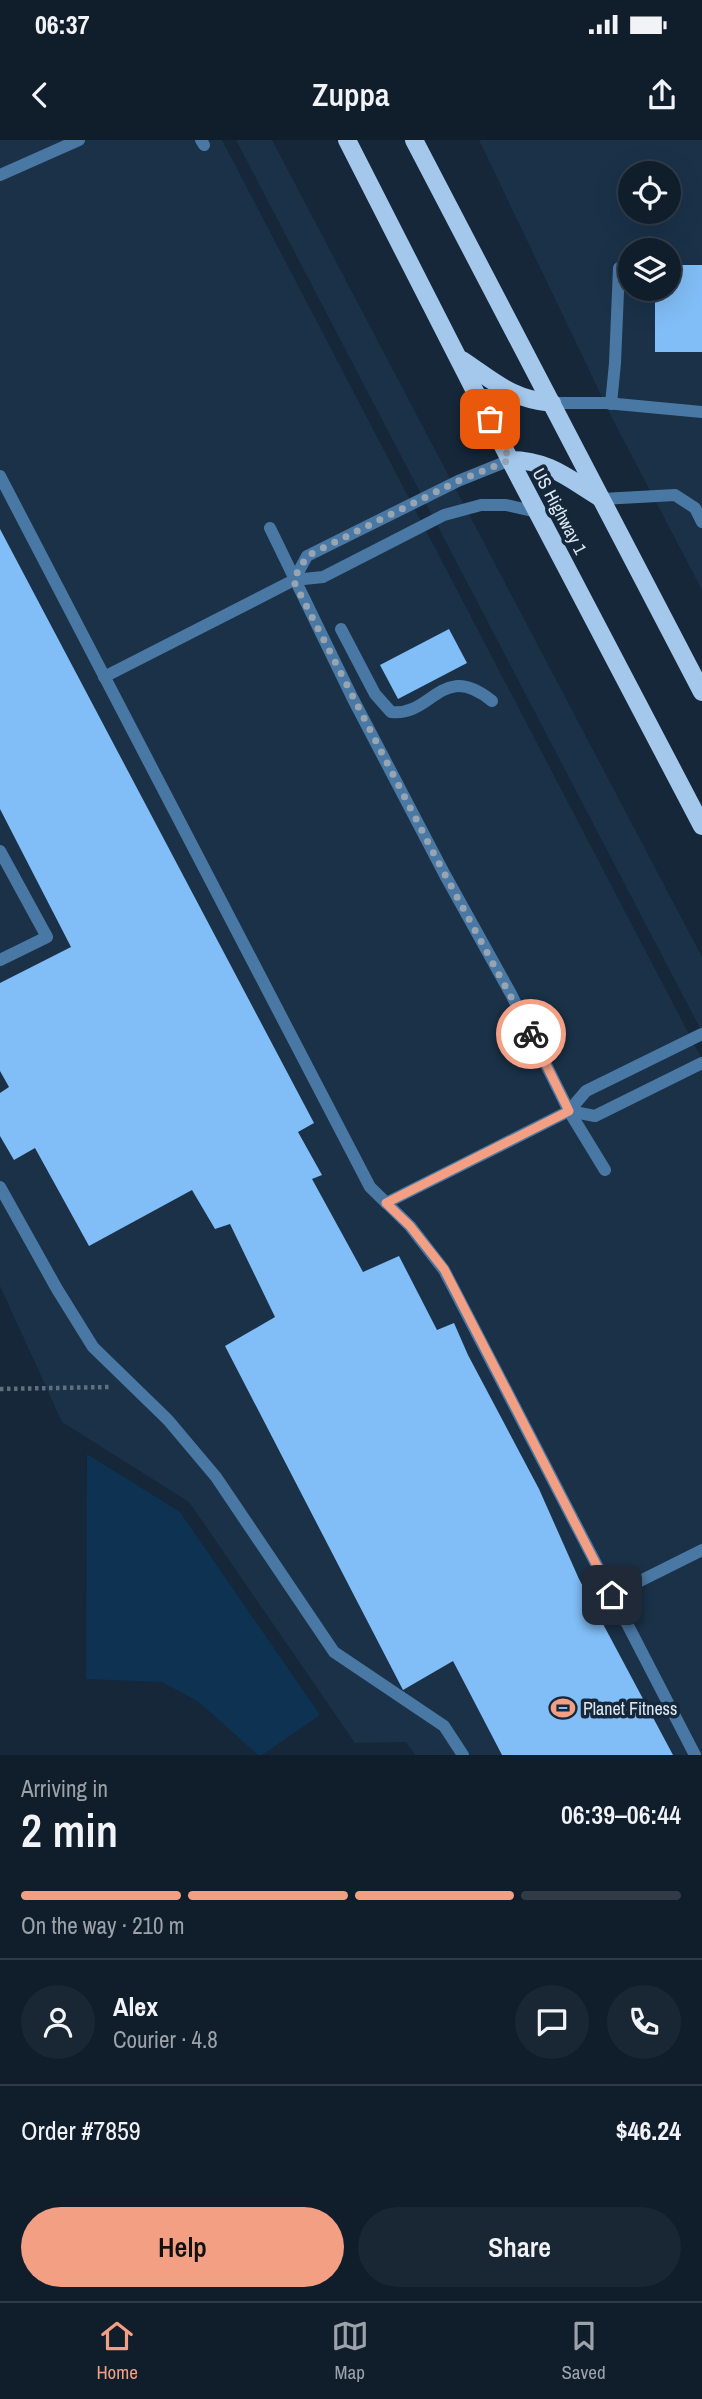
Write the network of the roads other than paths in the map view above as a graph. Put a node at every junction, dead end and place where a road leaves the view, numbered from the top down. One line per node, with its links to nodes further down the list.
1 (79, 140): 4 (lane)
2 (347, 140): 6 (main road, US Highway 1)
3 (415, 140): 7 (main road)
4 (0, 175)
5 (618, 292): 8 (lane)
6 (459, 358): 7 (main road); 10 (main road, US Highway 1)
7 (552, 403): 8 (lane); 12 (main road)
8 (611, 404): 9 (lane)
9 (702, 412)
10 (510, 460): 12 (main road); 13 (main road, US Highway 1); 16 (lane)
11 (0, 476): 18 (lane)
12 (602, 499): 14 (lane); 19 (main road)
13 (537, 512): 16 (lane); 21 (main road, US Highway 1)
14 (702, 522)
15 (270, 528): 16 (lane)
16 (293, 580): 18 (lane); 26 (lane)
17 (341, 629): 20 (lane)
18 (104, 677): 29 (lane)
19 (702, 692)
20 (492, 701)
21 (702, 826)
22 (0, 851): 23 (lane)
23 (0, 960)
24 (702, 1034): 26 (lane)
25 (702, 1063): 26 (lane)
26 (569, 1111): 27 (lane); 29 (lane)
27 (605, 1170)
28 (0, 1187): 32 (lane)
29 (386, 1203): 31 (lane)
30 (702, 1550): 31 (lane)
31 (612, 1595): 33 (lane)
32 (463, 1755)
33 (695, 1755)

